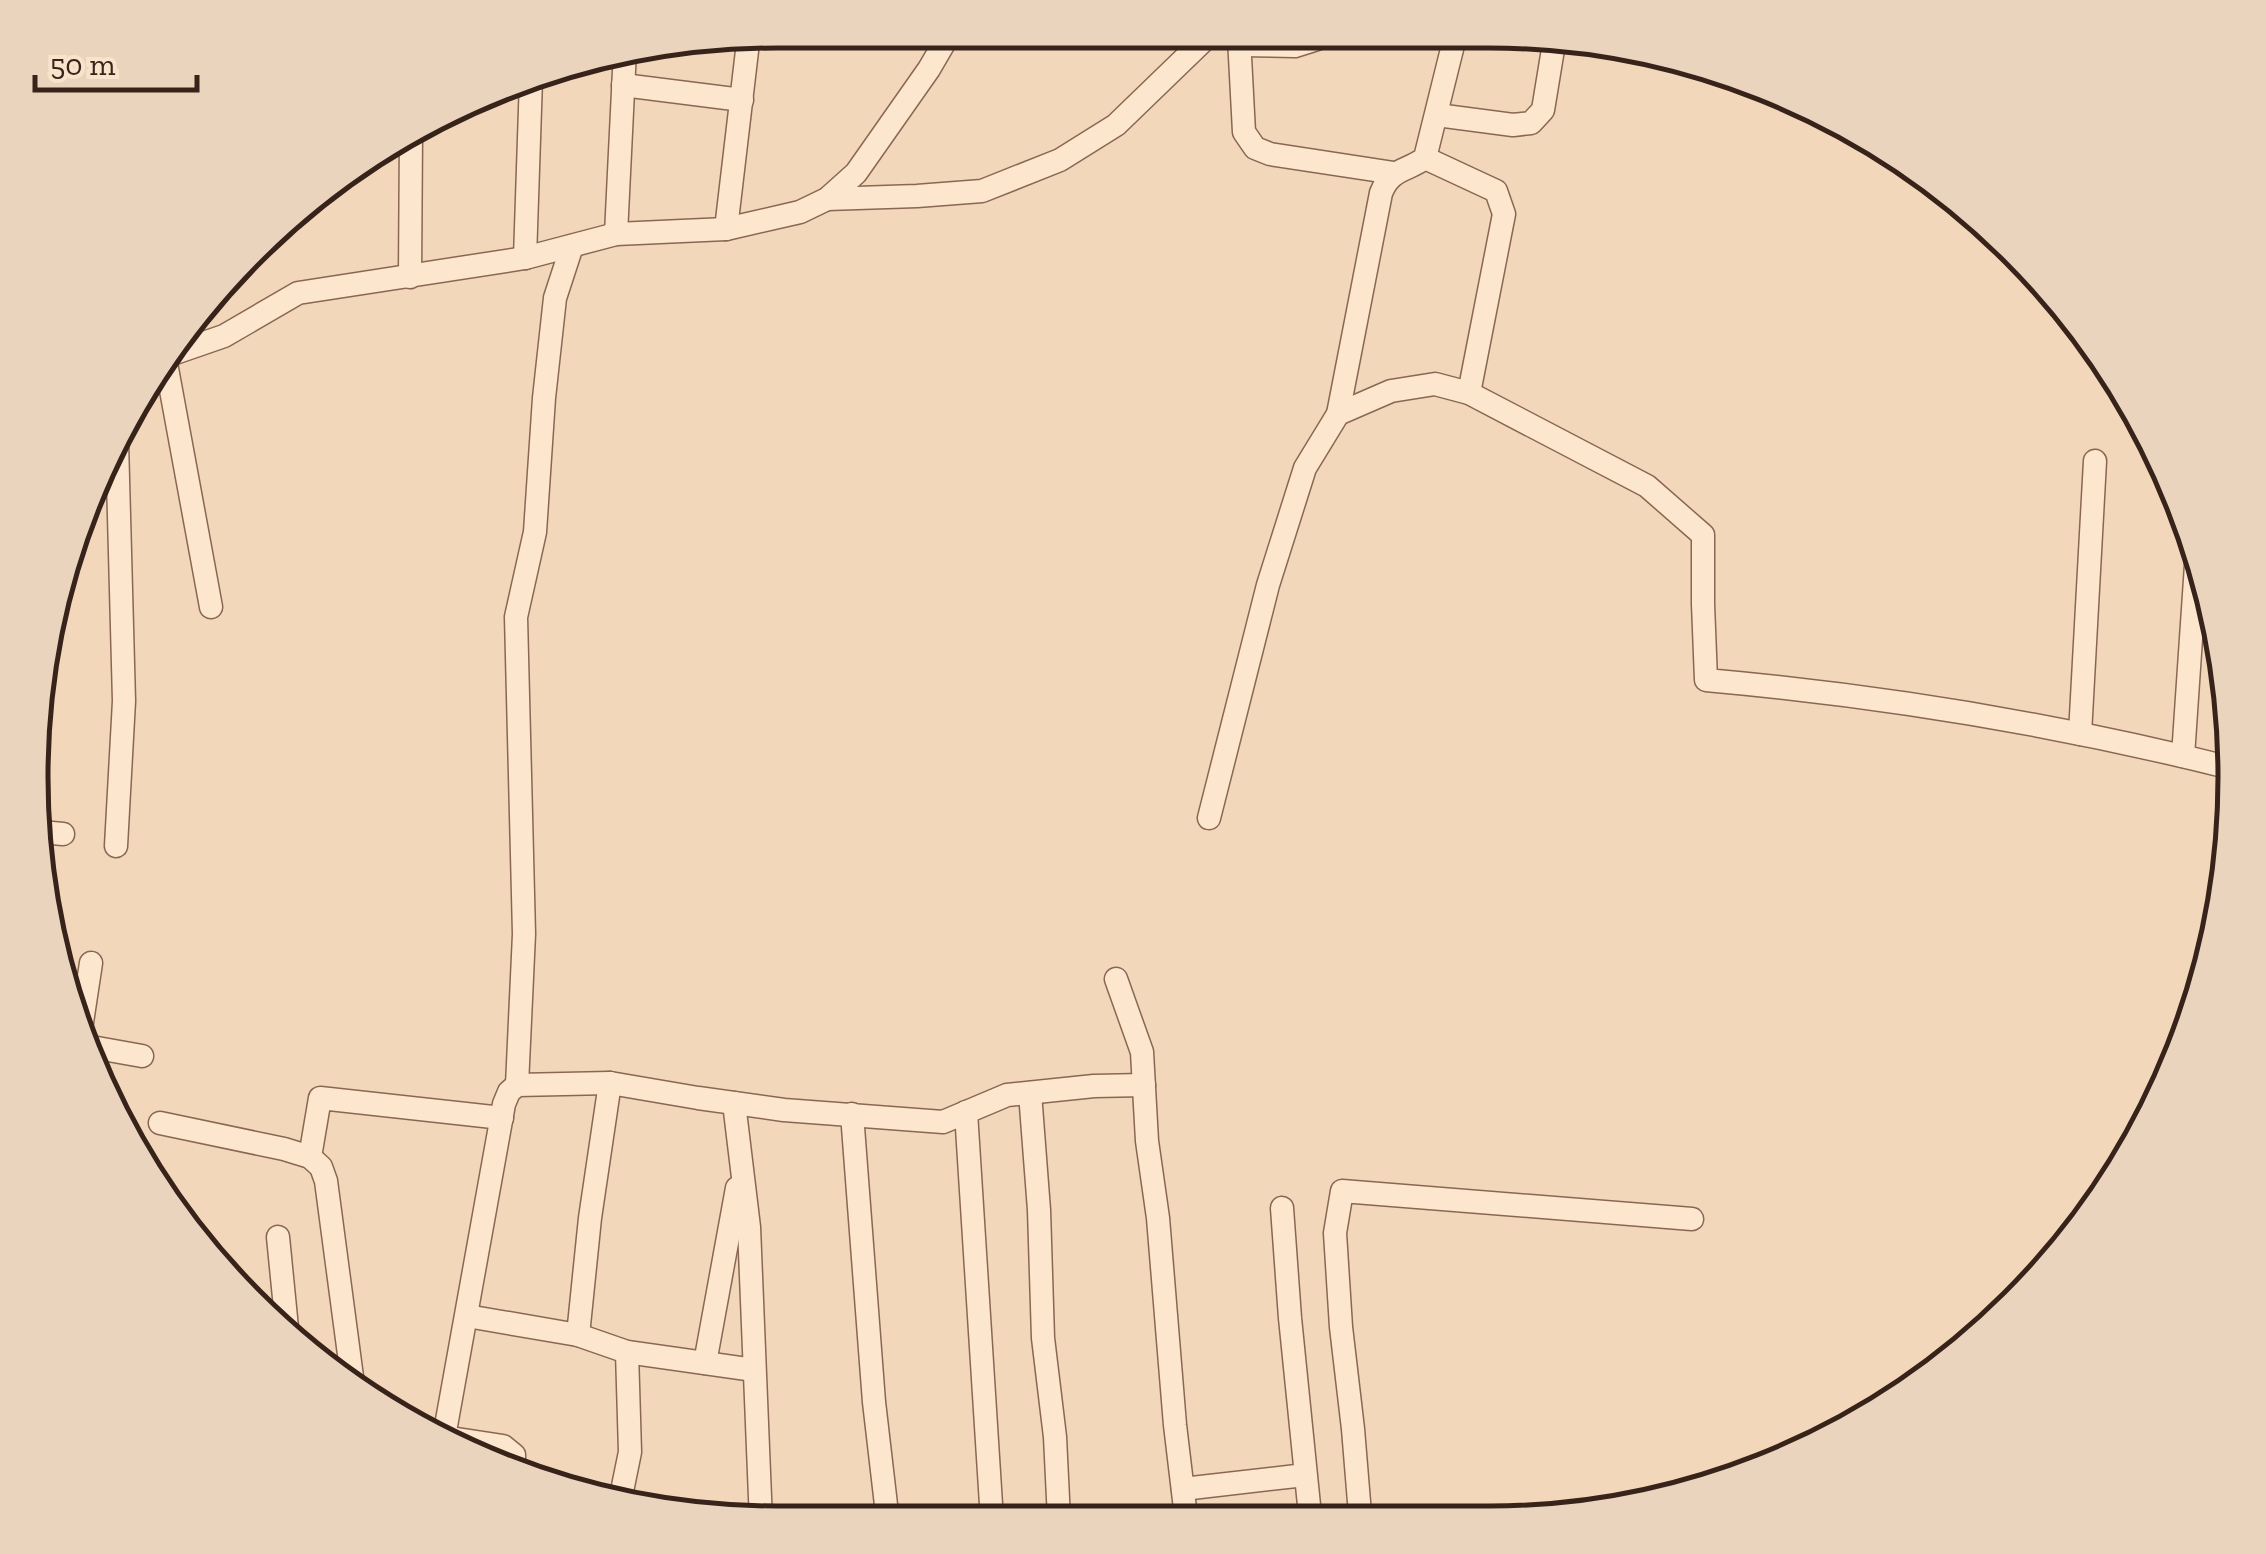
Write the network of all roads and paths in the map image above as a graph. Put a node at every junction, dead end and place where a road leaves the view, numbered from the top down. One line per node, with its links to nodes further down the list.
1 (941, 48): 15 (street)
2 (1196, 48): 15 (street)
3 (1240, 48): 14 (street)
4 (1452, 48): 11 (street)
5 (748, 49): 10 (street)
6 (1553, 51): 11 (street)
7 (624, 64): 8 (street)
8 (623, 85): 10 (street); 17 (street)
9 (531, 91): 19 (street)
10 (742, 100): 16 (street)
11 (1437, 115): 13 (street)
12 (411, 146): 20 (street)
13 (1425, 158): 14 (street); 23 (street)
14 (1394, 173): 24 (street)
15 (827, 199): 16 (street)
16 (726, 228): 17 (street)
17 (616, 234): 18 (street)
18 (572, 246): 19 (street); 41 (street)
19 (525, 258): 20 (street)
20 (410, 276): 21 (street)
21 (193, 340)
22 (168, 375): 28 (street)
23 (1469, 393): 24 (street); 29 (street)
24 (1338, 414): 32 (street)
25 (2095, 460): 29 (street)
26 (118, 466): 33 (street)
27 (2194, 589): 30 (street)
28 (211, 607)
29 (2080, 734): 30 (street)
30 (2183, 756): 31 (street)
31 (2218, 765)
32 (1209, 818)
33 (116, 846)
34 (91, 963): 36 (street)
35 (1116, 979): 40 (street)
36 (84, 1005)
37 (100, 1049): 38 (street)
38 (142, 1056)
39 (610, 1083): 41 (street); 43 (street); 55 (street)
40 (1144, 1084): 42 (street); 65 (street)
41 (517, 1085): 46 (street)
42 (1030, 1093): 44 (street); 69 (street)
43 (734, 1103): 45 (street); 49 (street)
44 (966, 1112): 45 (street); 68 (street)
45 (852, 1114): 67 (street)
46 (502, 1118): 48 (street); 54 (street)
47 (160, 1123): 48 (street)
48 (310, 1157): 58 (street)
49 (742, 1165): 57 (street); 59 (street)
50 (1282, 1208): 63 (street)
51 (1692, 1219): 72 (street)
52 (278, 1237): 53 (street)
53 (286, 1316)
54 (466, 1316): 55 (street); 60 (street)
55 (578, 1335): 56 (street)
56 (627, 1352): 57 (street); 64 (street)
57 (705, 1364): 59 (street)
58 (351, 1369)
59 (754, 1370): 66 (street)
60 (446, 1427)
61 (479, 1442): 62 (street)
62 (514, 1457)
63 (1305, 1475): 65 (street); 71 (street)
64 (622, 1489)
65 (1183, 1489): 70 (street)
66 (760, 1506)
67 (886, 1506)
68 (991, 1506)
69 (1058, 1506)
70 (1185, 1506)
71 (1309, 1506)
72 (1359, 1506)

